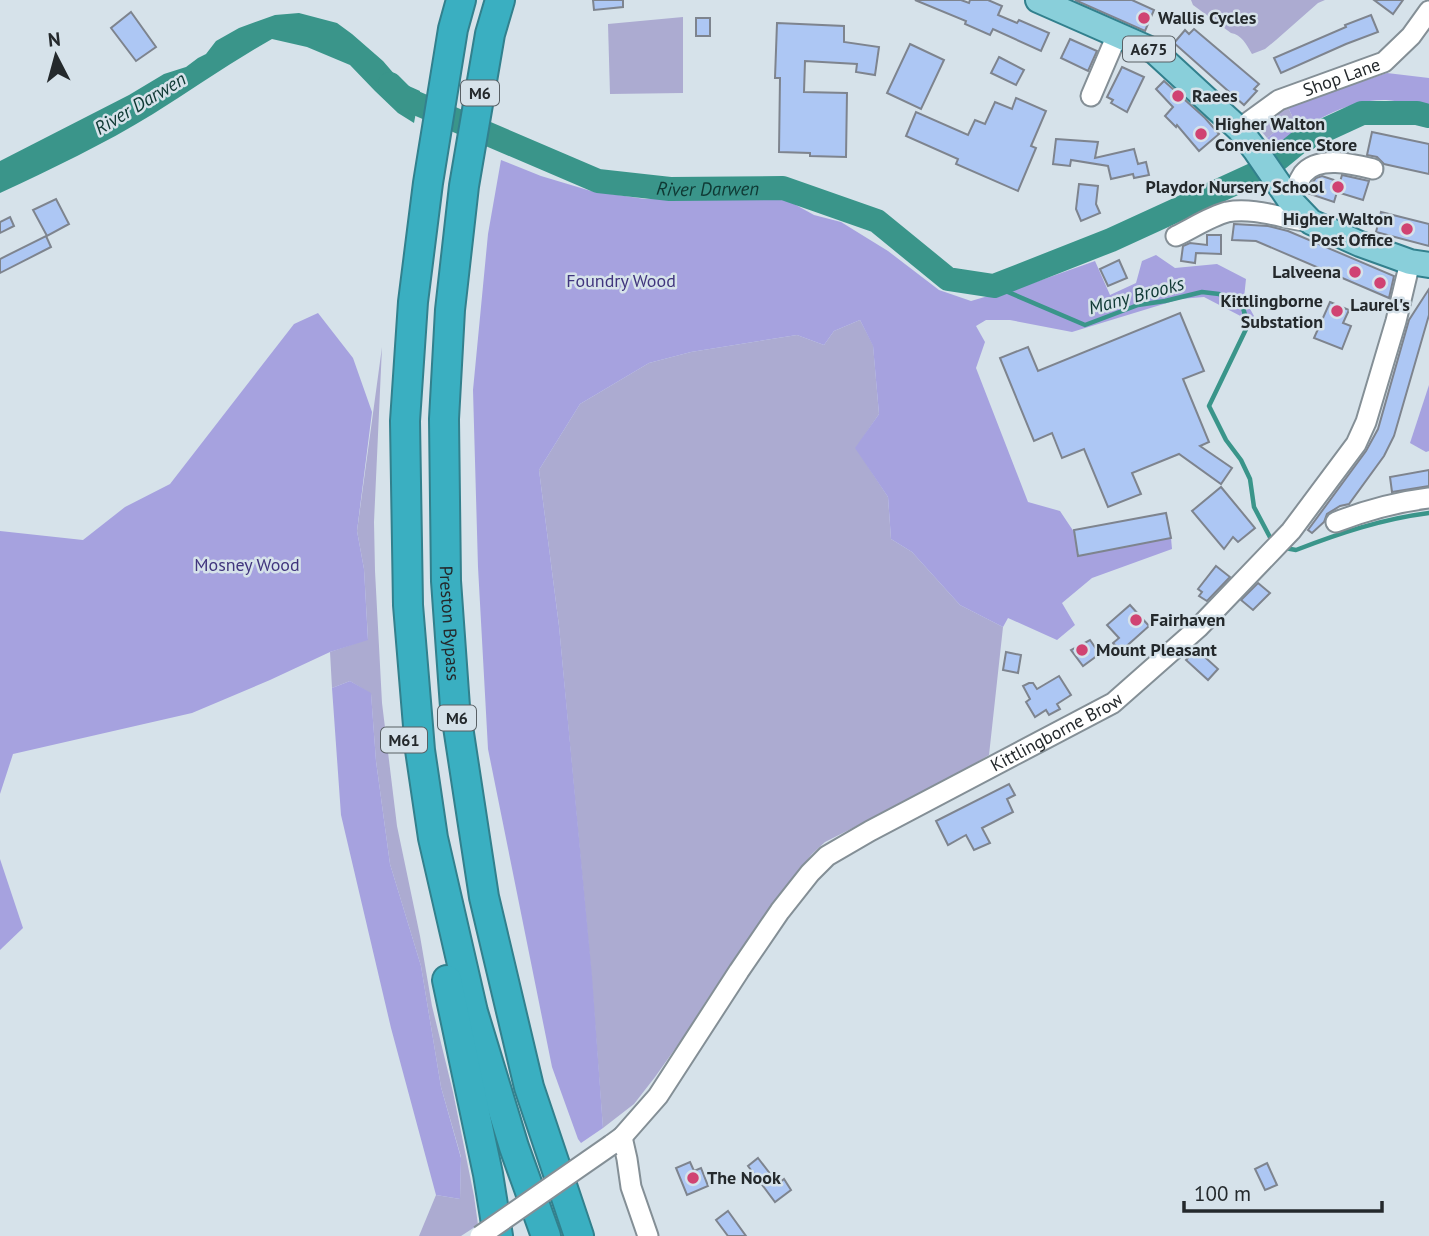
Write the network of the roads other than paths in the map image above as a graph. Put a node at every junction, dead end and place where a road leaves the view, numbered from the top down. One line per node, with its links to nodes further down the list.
1 (461, 0): 12 (highway, M6)
2 (500, 0): 20 (highway, Preston Bypass / M6)
3 (1038, 0): 5 (main road, A675)
4 (1429, 10): 7 (street, Shop Lane)
5 (1117, 35): 6 (street); 7 (main road, A675)
6 (1091, 96)
7 (1239, 129): 9 (main road, A675)
8 (1373, 169): 9 (street)
9 (1287, 195): 10 (main road, A675)
10 (1311, 222): 11 (street); 13 (main road, A675)
11 (1176, 236)
12 (421, 240): 18 (highway, M61); 19 (highway, M6)
13 (1420, 264): 16 (street, Kittlingborne Brow)
14 (1429, 498): 15 (street)
15 (1336, 522)
16 (616, 1141): 17 (street, Kittlingborne Brow, bridge); 21 (street)
17 (480, 1236)
18 (498, 1236)
19 (546, 1236)
20 (579, 1236)
21 (648, 1236)

